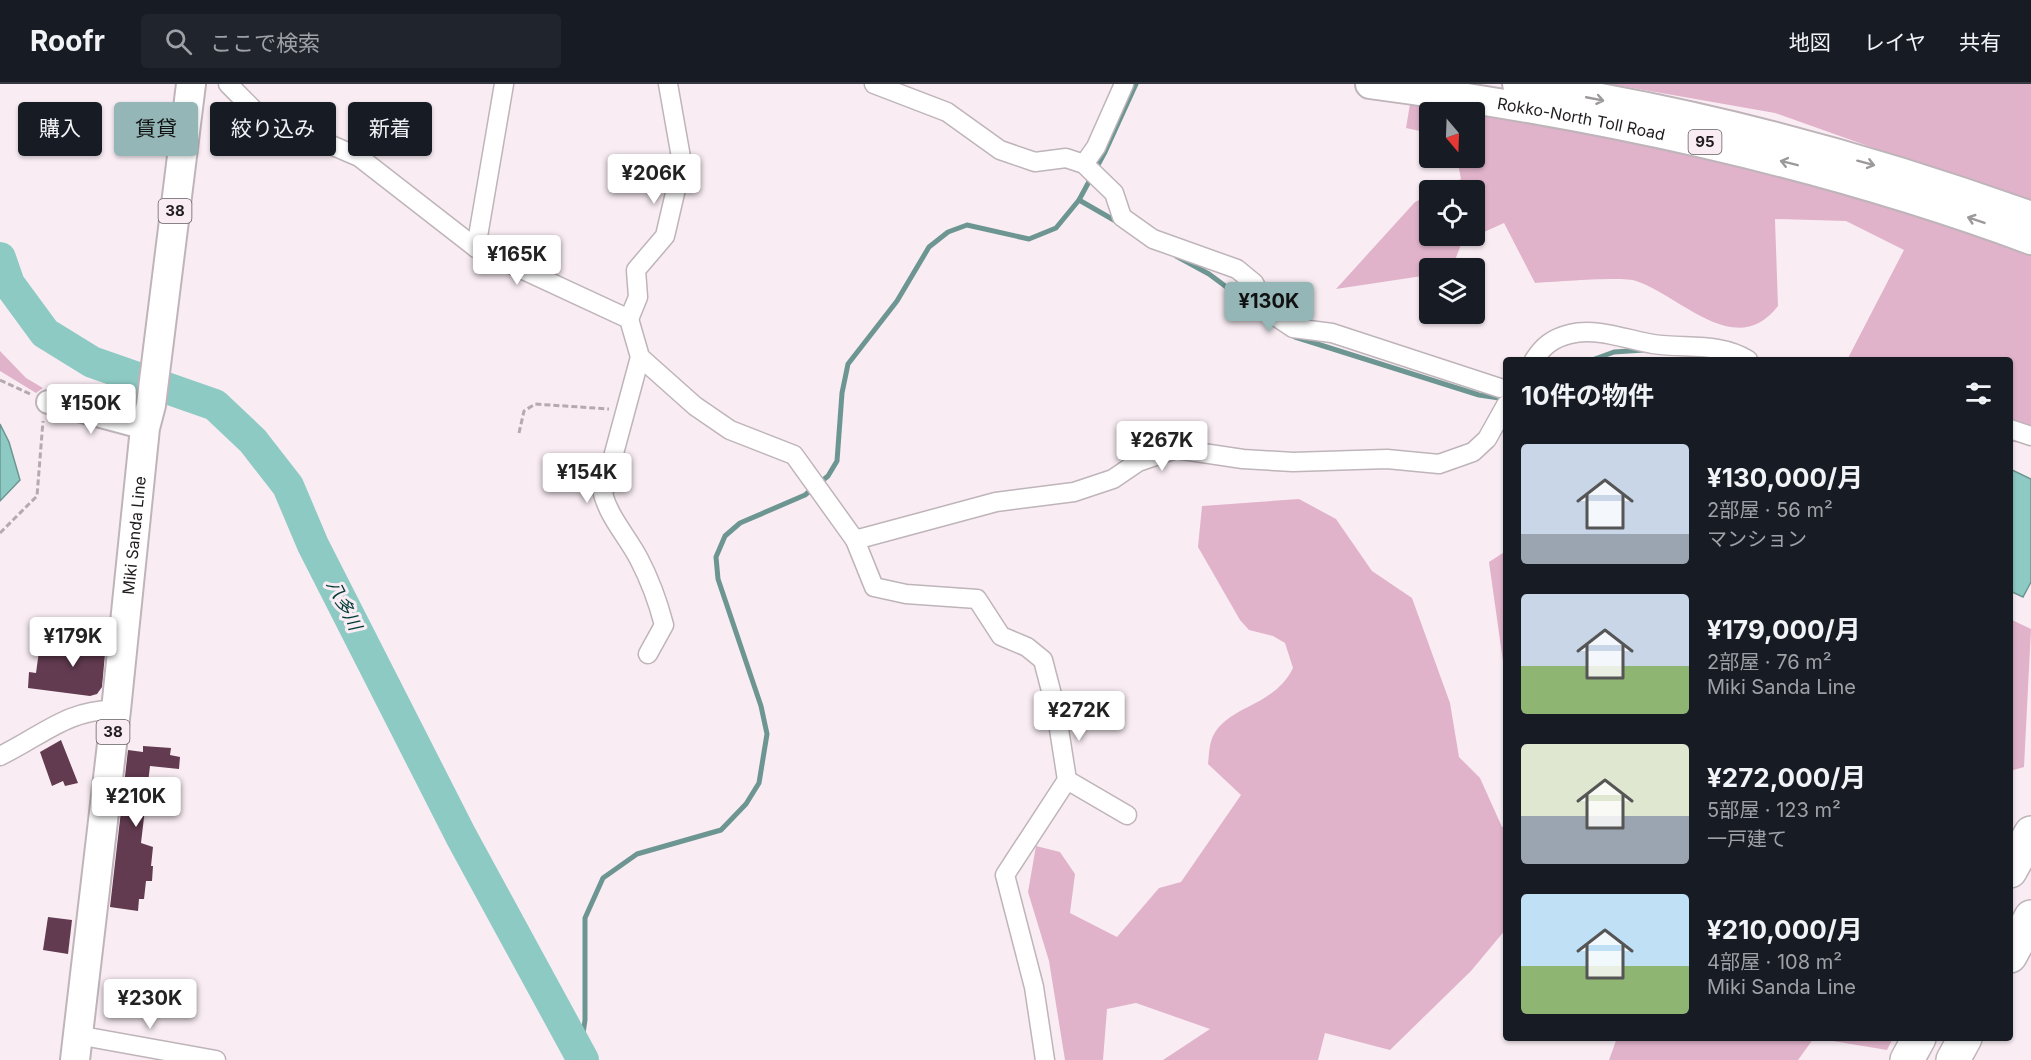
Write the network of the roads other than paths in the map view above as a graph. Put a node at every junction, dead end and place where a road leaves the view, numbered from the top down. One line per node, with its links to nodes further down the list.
1 (191, 84): 19 (main road, Miki Sanda Line / 38)
2 (228, 84): 12 (street)
3 (504, 84): 12 (street)
4 (668, 84): 13 (street)
5 (874, 84): 9 (street)
6 (1124, 84): 9 (street)
7 (1370, 84): 11 (main road, Rokko-North Toll Road / 95, one-way to 7)
8 (1517, 84): 10 (main road, Rokko-North Toll Road / 95, one-way to 10)
9 (1085, 165): 17 (street)
10 (2031, 216)
11 (2031, 240)
12 (476, 248): 13 (street)
13 (629, 319): 14 (street)
14 (640, 357): 22 (street); 23 (street)
15 (1536, 357): 16 (street)
16 (1744, 357)
17 (1503, 396): 22 (street)
18 (48, 402): 19 (street)
19 (148, 416): 24 (main road, Miki Sanda Line / 38)
20 (2013, 430): 21 (street)
21 (2031, 436)
22 (855, 540): 26 (street)
23 (648, 654)
24 (116, 710): 25 (street); 34 (main road, Miki Sanda Line / 38)
25 (0, 756)
26 (1067, 780): 27 (street); 36 (street)
27 (1127, 815)
28 (2031, 833): 29 (highway)
29 (2013, 866)
30 (2031, 917): 31 (highway)
31 (2013, 950)
32 (1917, 1041): 37 (highway)
33 (1963, 1041): 38 (highway)
34 (76, 1048): 35 (street)
35 (216, 1060)
36 (1045, 1060)
37 (1907, 1060)
38 (1953, 1060)

